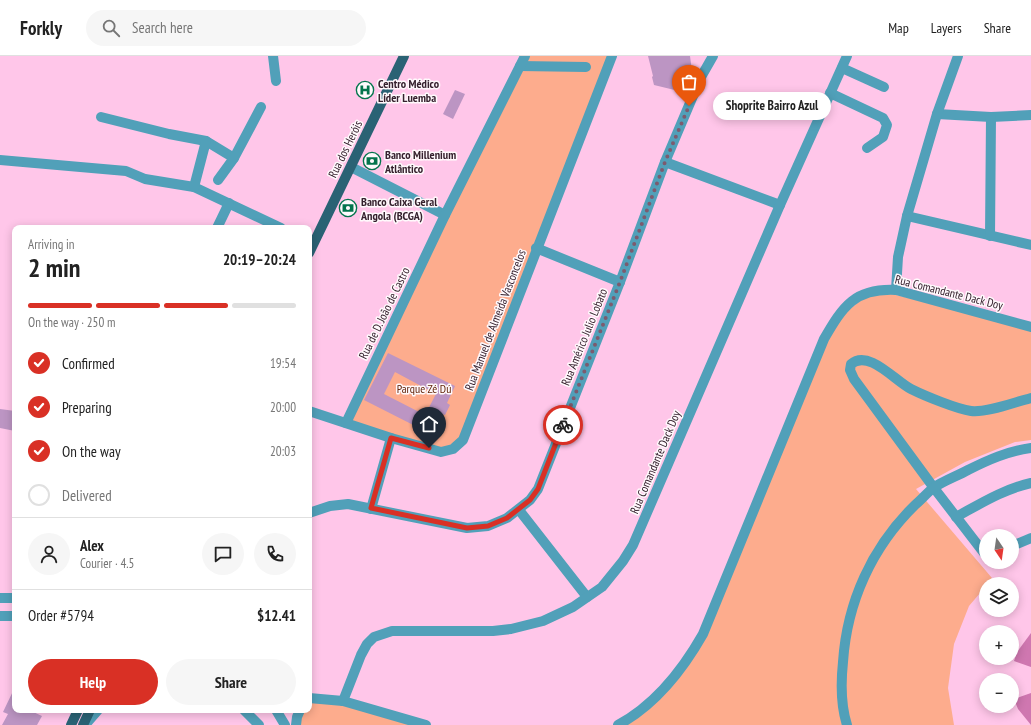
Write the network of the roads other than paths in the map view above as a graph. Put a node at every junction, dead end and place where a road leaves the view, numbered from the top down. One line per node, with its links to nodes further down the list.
1 (273, 56): 12 (street)
2 (398, 56): 34 (main road, Rua dos Heróis)
3 (404, 56): 25 (main road, Rua dos Heróis)
4 (525, 56): 9 (street, Rua de D. João de Castro)
5 (612, 56): 38 (street, Rua Manuel de Almeida Vasconcelos)
6 (713, 56): 24 (street, Rua Américo Julio Lobato)
7 (847, 56): 11 (street, Rua Comandante Dack Doy)
8 (958, 56): 16 (street)
9 (520, 66): 10 (street); 30 (street, Rua de D. João de Castro)
10 (586, 67)
11 (842, 68): 13 (street); 14 (street, Rua Comandante Dack Doy)
12 (276, 81)
13 (884, 87)
14 (830, 93): 21 (street); 29 (street, Rua Comandante Dack Doy)
15 (261, 107): 22 (street)
16 (937, 114): 19 (street); 31 (street)
17 (1031, 115): 19 (street)
18 (101, 117): 20 (street)
19 (991, 117): 35 (street)
20 (206, 141): 22 (street); 27 (street)
21 (868, 148)
22 (234, 158): 26 (street)
23 (0, 160): 27 (street)
24 (665, 162): 29 (street); 39 (street, Rua Américo Julio Lobato)
25 (351, 167): 30 (street); 37 (main road, Rua dos Heróis)
26 (218, 180)
27 (194, 186): 28 (street)
28 (229, 203): 32 (street); 33 (street)
29 (780, 205): 56 (street, Rua Comandante Dack Doy)
30 (445, 215): 44 (street, Rua de D. João de Castro)
31 (907, 216): 35 (street); 40 (street)
32 (218, 225)
33 (275, 225)
34 (312, 231)
35 (990, 236): 36 (street)
36 (1031, 245)
37 (312, 246)
38 (536, 248): 39 (street); 45 (street, Rua Manuel de Almeida Vasconcelos)
39 (620, 282): 50 (street, Rua Américo Julio Lobato)
40 (896, 290): 41 (street, Rua Comandante Dack Doy); 75 (street, Rua Comandante Dack Doy)
41 (1031, 327)
42 (1031, 398): 48 (street)
43 (312, 412): 44 (street, Rua Manuel de Almeida Vasconcelos)
44 (346, 423): 45 (street, Rua Manuel de Almeida Vasconcelos)
45 (391, 438): 49 (street)
46 (1031, 448): 48 (street)
47 (1031, 483): 52 (street)
48 (934, 488): 52 (street); 76 (street)
49 (371, 508): 50 (street, Rua Américo Julio Lobato); 51 (street, Rua Américo Julio Lobato)
50 (519, 510): 56 (street)
51 (312, 512)
52 (956, 517): 55 (street)
53 (1031, 538): 54 (street)
54 (1019, 543)
55 (979, 547)
56 (587, 597): 62 (street, Rua Comandante Dack Doy)
57 (0, 598): 58 (street)
58 (12, 598)
59 (0, 616): 60 (street)
60 (12, 616)
61 (312, 700): 62 (street)
62 (342, 701): 74 (street)
63 (77, 713): 69 (main road)
64 (89, 713): 70 (main road)
65 (95, 713): 70 (street)
66 (247, 713): 71 (street)
67 (278, 713): 72 (street)
68 (299, 713): 73 (street)
69 (71, 725)
70 (84, 725)
71 (259, 725)
72 (285, 725)
73 (296, 725)
74 (426, 725)
75 (618, 725)
76 (847, 725)

